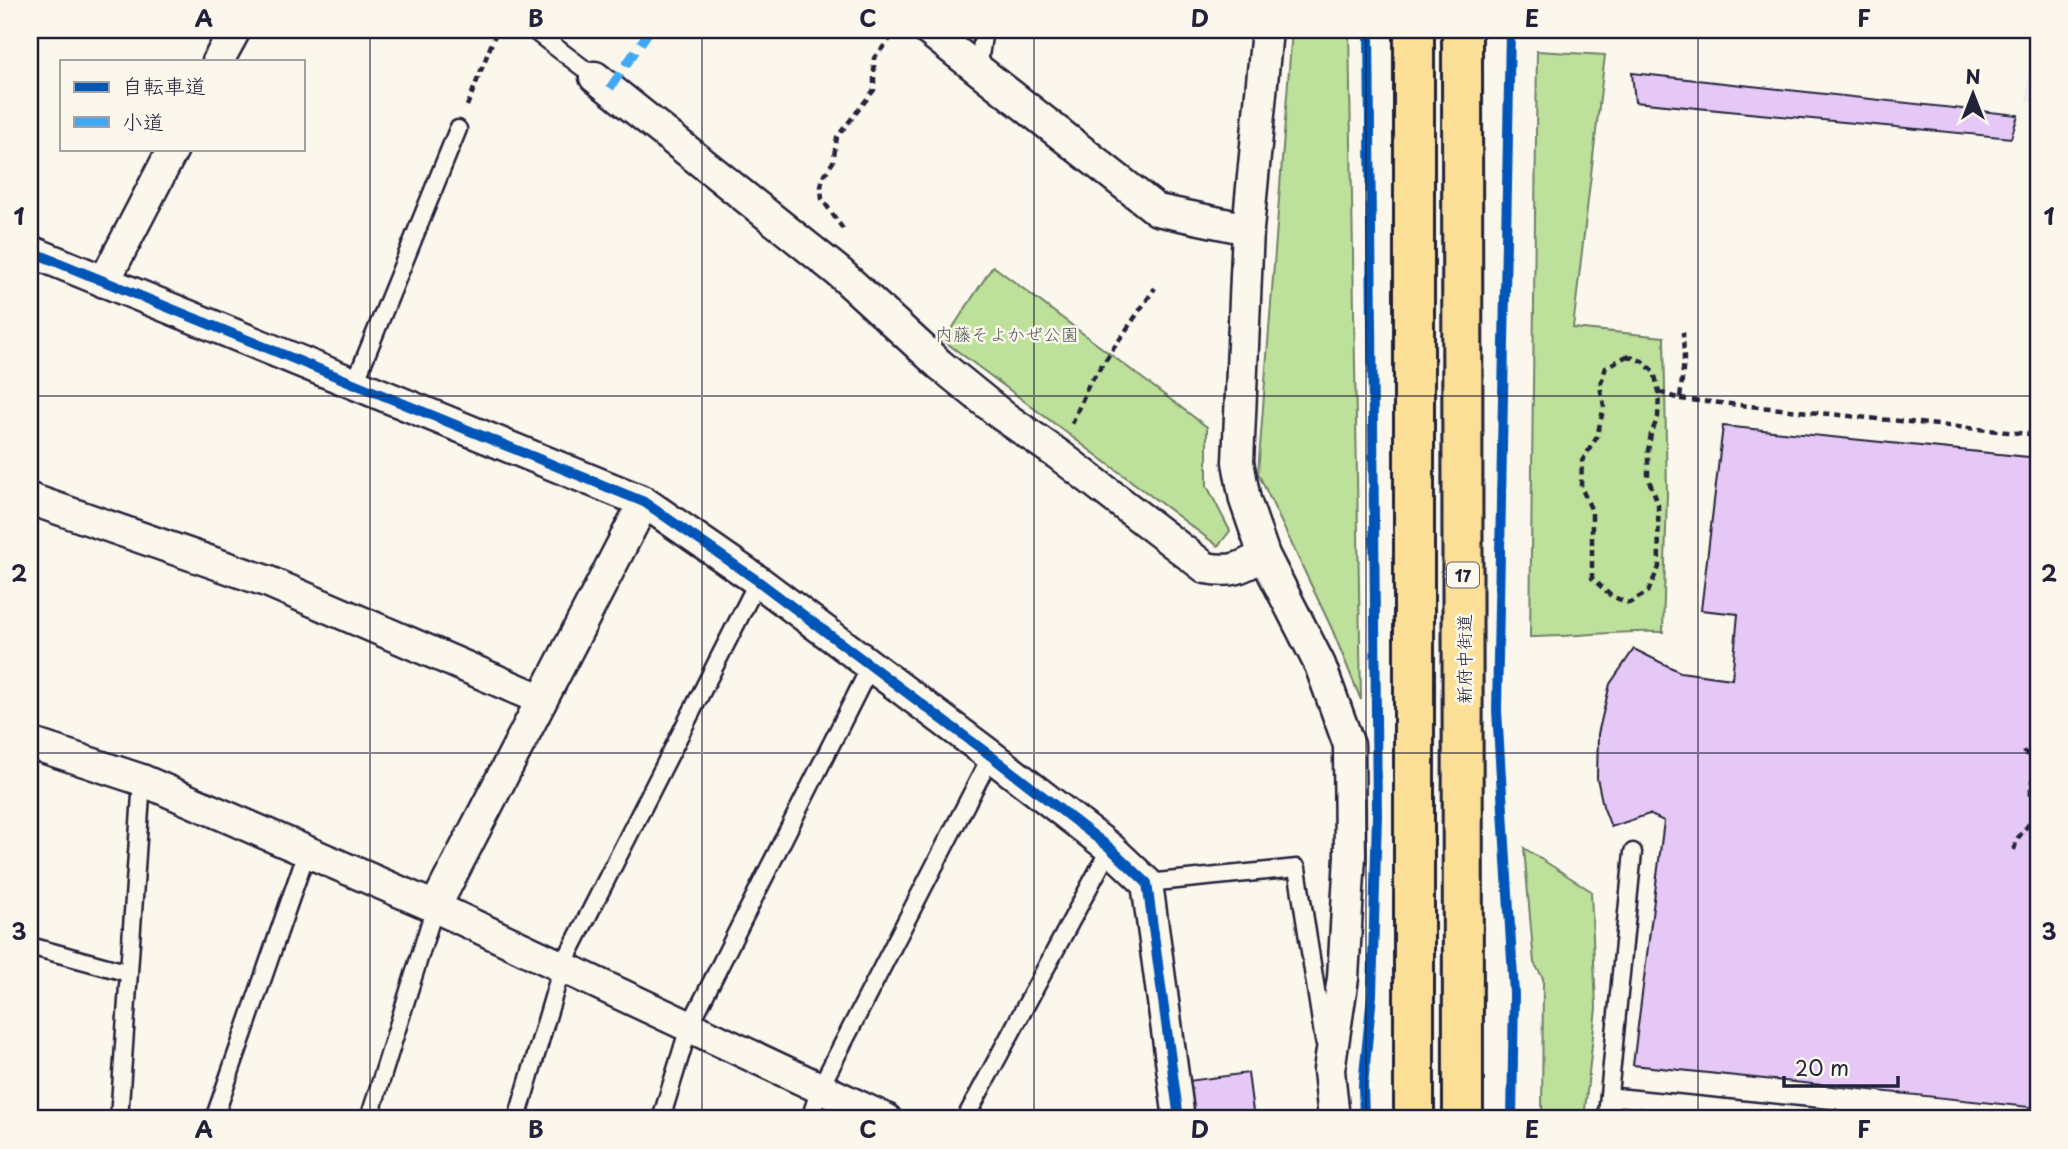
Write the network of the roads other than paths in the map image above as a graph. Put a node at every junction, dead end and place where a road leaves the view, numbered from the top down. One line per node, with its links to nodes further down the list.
1 (234, 30): 8 (street)
2 (533, 30): 10 (lane)
3 (929, 30): 9 (street)
4 (984, 30): 9 (lane)
5 (1267, 30): 13 (street)
6 (1414, 30): 48 (main road)
7 (1462, 30): 49 (main road, 新府中街道 / 17)
8 (219, 60)
9 (978, 69): 13 (street)
10 (594, 76): 19 (street)
11 (458, 129): 16 (lane)
12 (172, 150): 15 (street)
13 (1248, 229): 19 (street)
14 (30, 251): 15 (street)
15 (104, 282): 16 (street)
16 (354, 385): 18 (street)
17 (30, 499): 22 (street)
18 (644, 502): 20 (street); 22 (street)
19 (1264, 555): 35 (street)
20 (758, 581): 21 (street); 32 (lane)
21 (871, 666): 24 (street); 34 (lane)
22 (540, 699): 30 (street)
23 (30, 743): 25 (street)
24 (991, 756): 26 (street); 36 (lane)
25 (142, 779): 27 (street); 33 (lane)
26 (1110, 848): 29 (street); 45 (lane)
27 (307, 851): 30 (street); 39 (lane)
28 (1633, 852): 37 (lane)
29 (1147, 883): 35 (lane); 46 (street)
30 (435, 907): 32 (street); 40 (lane)
31 (30, 946): 33 (lane)
32 (562, 967): 34 (street); 41 (lane)
33 (129, 973): 38 (lane)
34 (689, 1027): 36 (street); 42 (lane)
35 (1329, 1070): 47 (street)
36 (820, 1088): 43 (lane); 44 (street)
37 (1607, 1117): 50 (lane)
38 (119, 1119)
39 (214, 1119)
40 (369, 1119)
41 (517, 1119)
42 (661, 1119)
43 (810, 1119)
44 (887, 1119)
45 (965, 1119)
46 (1179, 1119)
47 (1335, 1119)
48 (1414, 1119)
49 (1463, 1119)
50 (1835, 1119)

